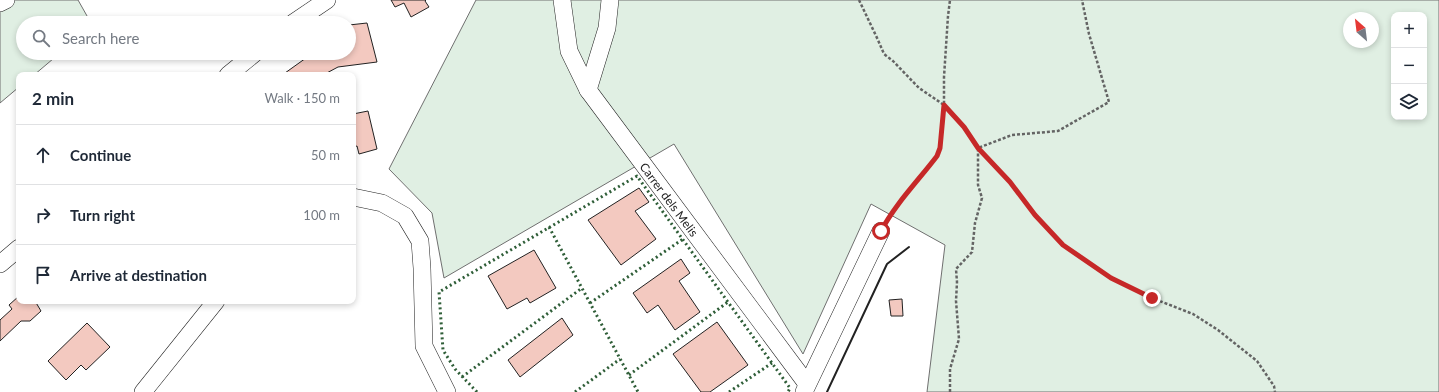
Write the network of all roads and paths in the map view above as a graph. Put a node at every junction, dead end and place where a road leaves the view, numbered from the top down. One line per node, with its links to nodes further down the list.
1 (6, 0): 8 (street)
2 (327, 0): 9 (street)
3 (562, 0): 12 (street, Carrer dels Melis)
4 (610, 0): 12 (street)
5 (859, 0): 13 (path)
6 (950, 0): 13 (path)
7 (1082, 0): 14 (path)
8 (0, 3)
9 (304, 16)
10 (246, 60): 11 (street)
11 (232, 72)
12 (588, 90): 20 (street, Carrer dels Melis)
13 (944, 105): 14 (path); 16 (path)
14 (978, 148): 23 (path); 24 (path)
15 (356, 198): 22 (street)
16 (881, 231): 20 (street)
17 (16, 251): 18 (street)
18 (0, 264)
19 (214, 304): 21 (street)
20 (806, 388)
21 (143, 392)
22 (447, 392)
23 (950, 392)
24 (1275, 392)

